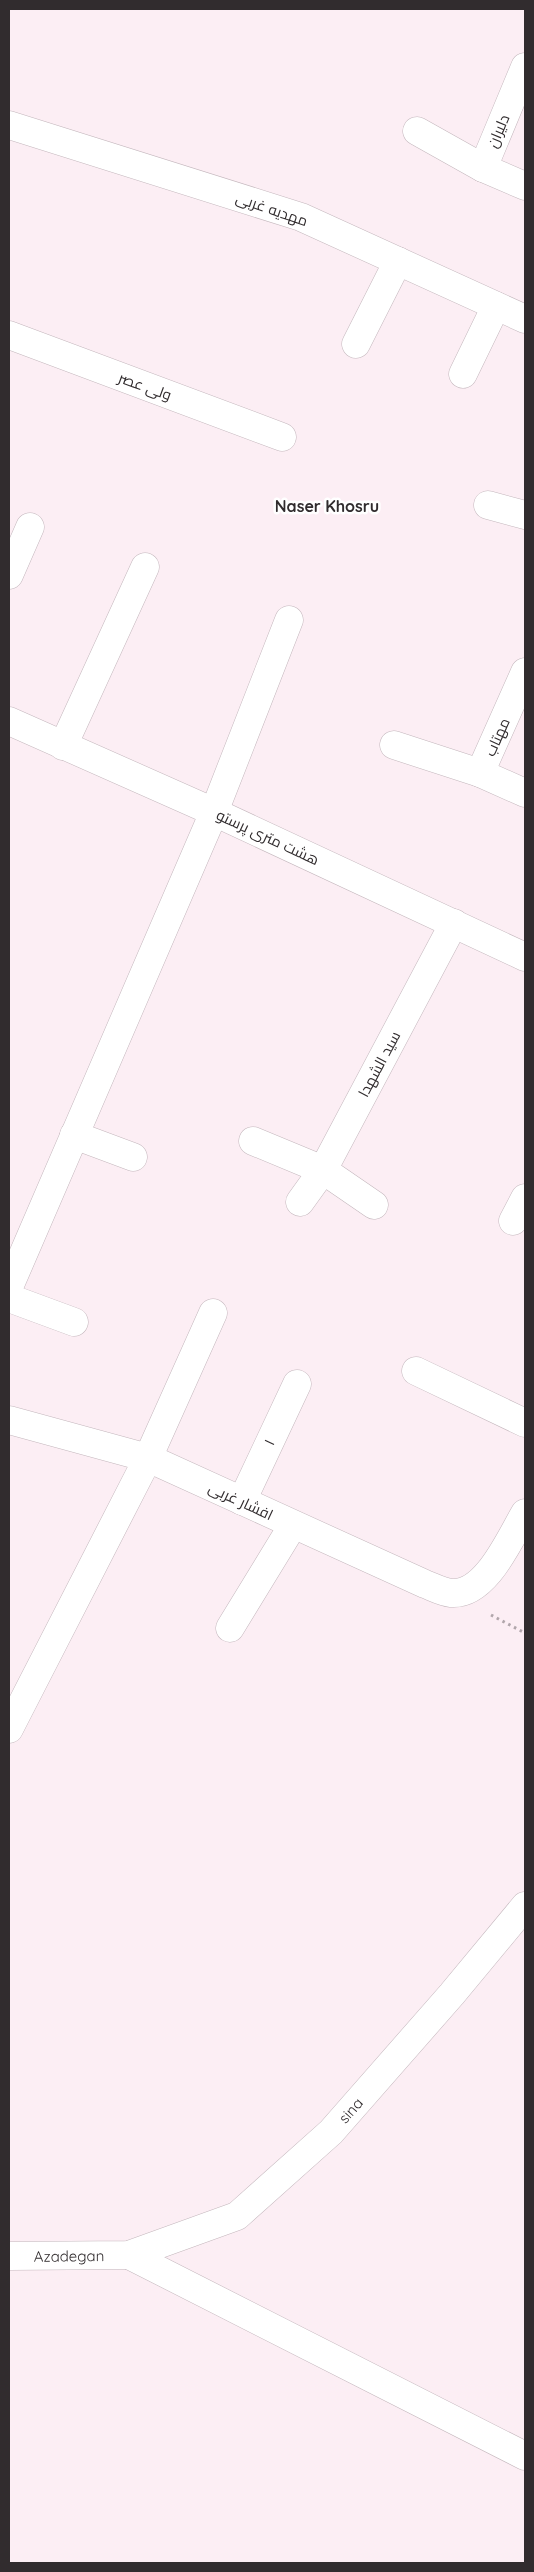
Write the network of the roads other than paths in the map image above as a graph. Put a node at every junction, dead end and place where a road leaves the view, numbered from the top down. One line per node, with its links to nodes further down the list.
1 (525, 67): 4 (street, دلیران)
2 (9, 125): 6 (street, مهدیه غربی)
3 (417, 131): 4 (street)
4 (483, 168): 5 (street)
5 (525, 186)
6 (398, 261): 7 (street, مهدیه غربی); 10 (street)
7 (496, 306): 8 (street, مهدیه غربی); 11 (street)
8 (525, 320)
9 (9, 335): 12 (street, ولی عصر)
10 (356, 344)
11 (463, 374)
12 (282, 437)
13 (488, 504): 14 (street)
14 (525, 515)
15 (30, 527): 17 (street)
16 (145, 567): 21 (street)
17 (9, 575)
18 (290, 620): 25 (street)
19 (525, 672): 23 (street, مهتاب)
20 (9, 721): 21 (street, هشت متری پرستو)
21 (63, 746): 25 (street, هشت متری پرستو)
22 (394, 746): 23 (street)
23 (480, 774): 24 (street)
24 (525, 793)
25 (214, 812): 26 (street, هشت متری پرستو); 28 (street)
26 (454, 923): 27 (street, هشت متری پرستو); 31 (street, سید الشهدا)
27 (525, 957)
28 (74, 1135): 30 (street); 34 (street)
29 (253, 1141): 31 (street)
30 (133, 1157)
31 (323, 1170): 32 (street, سید الشهدا); 33 (street)
32 (300, 1202)
33 (374, 1205)
34 (9, 1287)
35 (9, 1298): 37 (street)
36 (213, 1313): 42 (street)
37 (74, 1322)
38 (416, 1371): 41 (street)
39 (297, 1384): 43 (street, ۱)
40 (9, 1420): 42 (street, افشار غربی)
41 (525, 1423)
42 (148, 1458): 43 (street, افشار غربی); 47 (street)
43 (242, 1501): 45 (street, افشار غربی)
44 (525, 1513): 45 (street, افشار غربی)
45 (294, 1525): 46 (street)
46 (230, 1628)
47 (9, 1729)
48 (525, 1906): 49 (street, sina)
49 (129, 2254): 50 (street, Azadegan); 51 (street)
50 (9, 2256)
51 (525, 2456)

